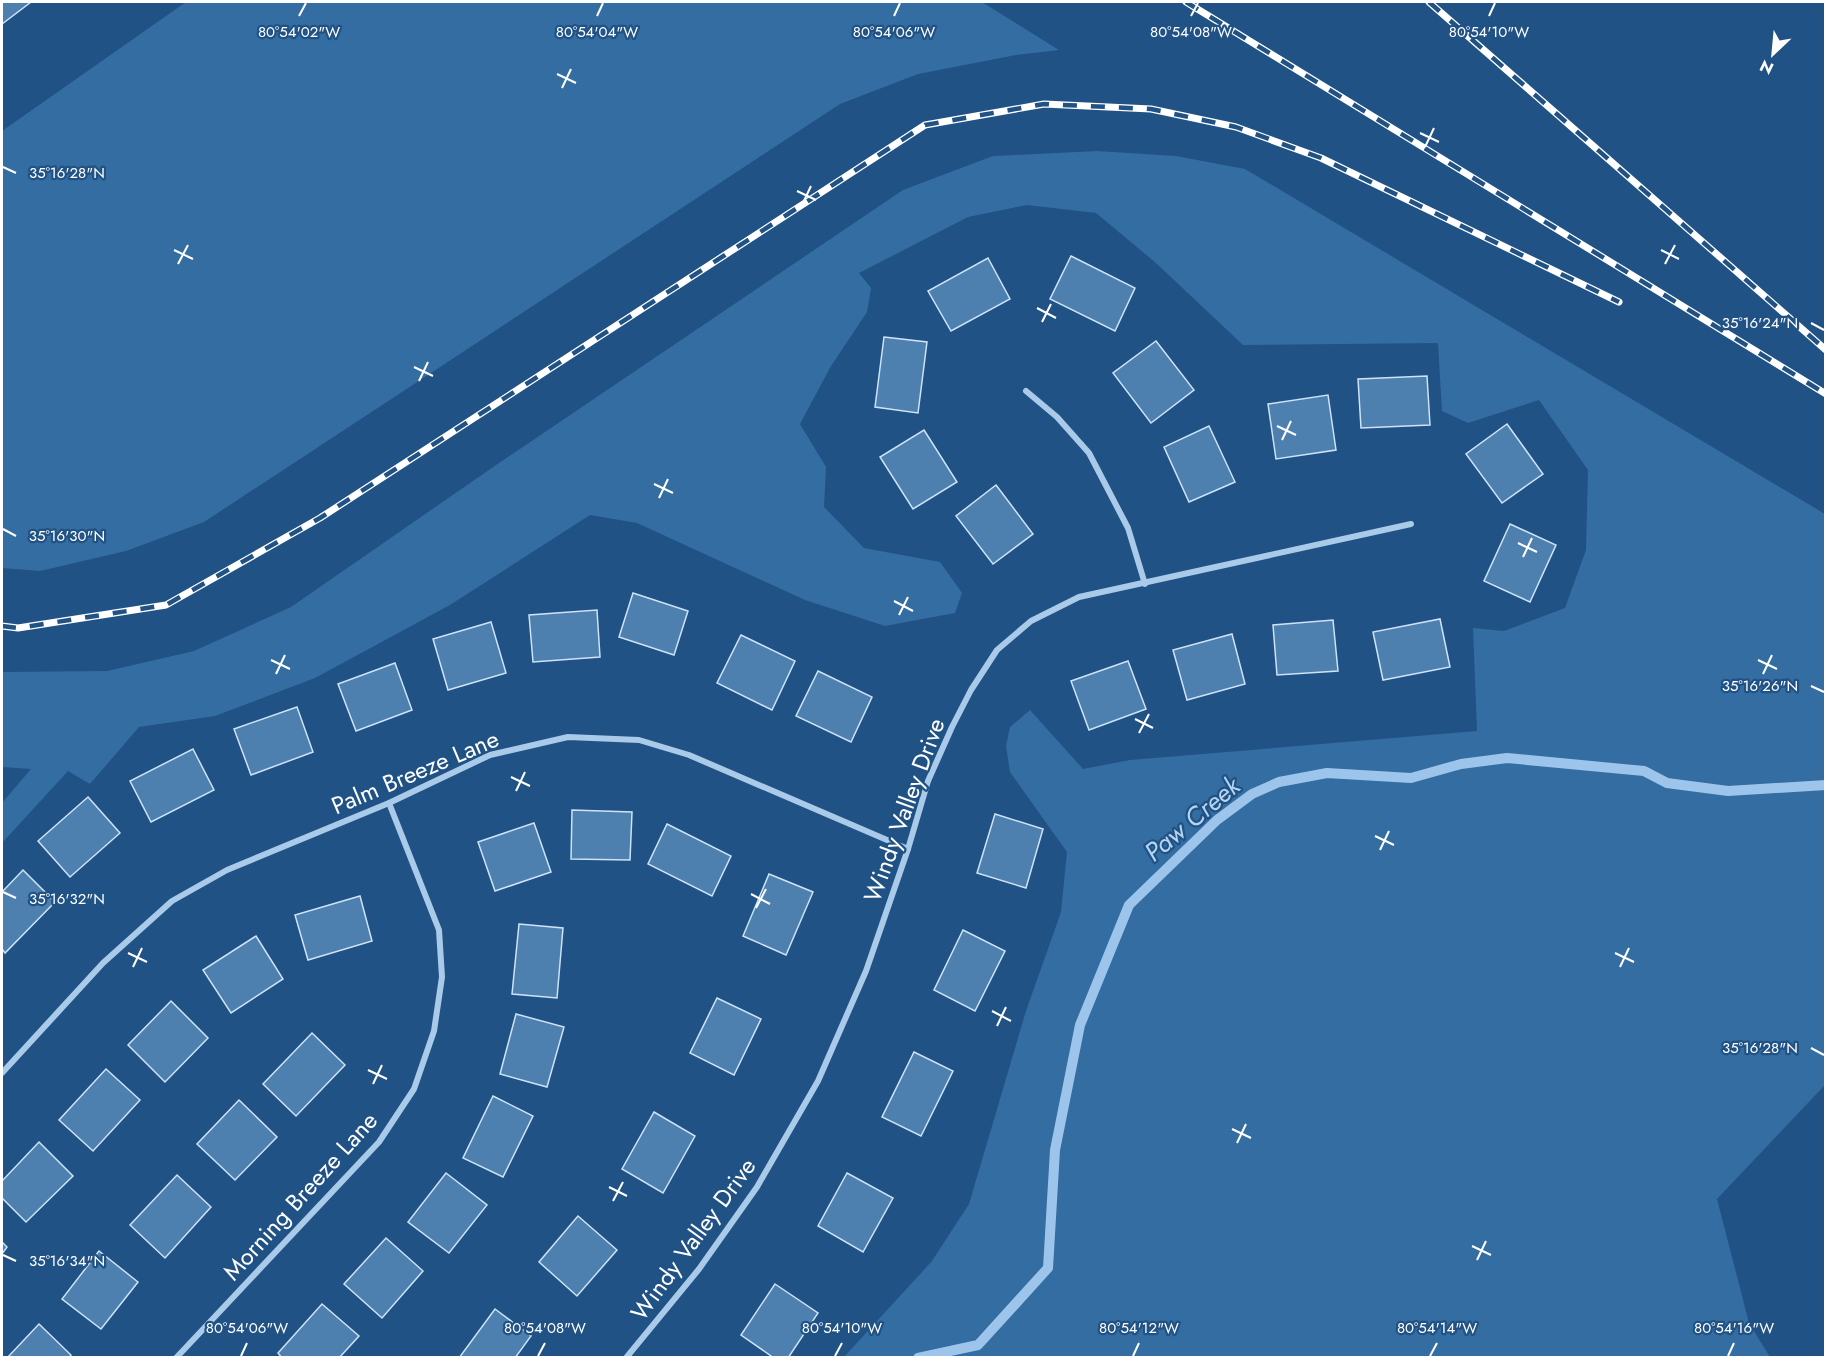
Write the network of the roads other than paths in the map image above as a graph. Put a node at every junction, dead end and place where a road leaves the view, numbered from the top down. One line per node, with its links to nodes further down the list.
1 (1026, 391): 3 (street)
2 (1411, 524): 3 (street, Windy Valley Drive)
3 (1144, 584): 5 (street, Windy Valley Drive)
4 (389, 803): 5 (street, Palm Breeze Lane); 6 (street, Palm Breeze Lane); 7 (street, Morning Breeze Lane)
5 (908, 849): 8 (street, Windy Valley Drive)
6 (2, 1073)
7 (176, 1358)
8 (626, 1358)

